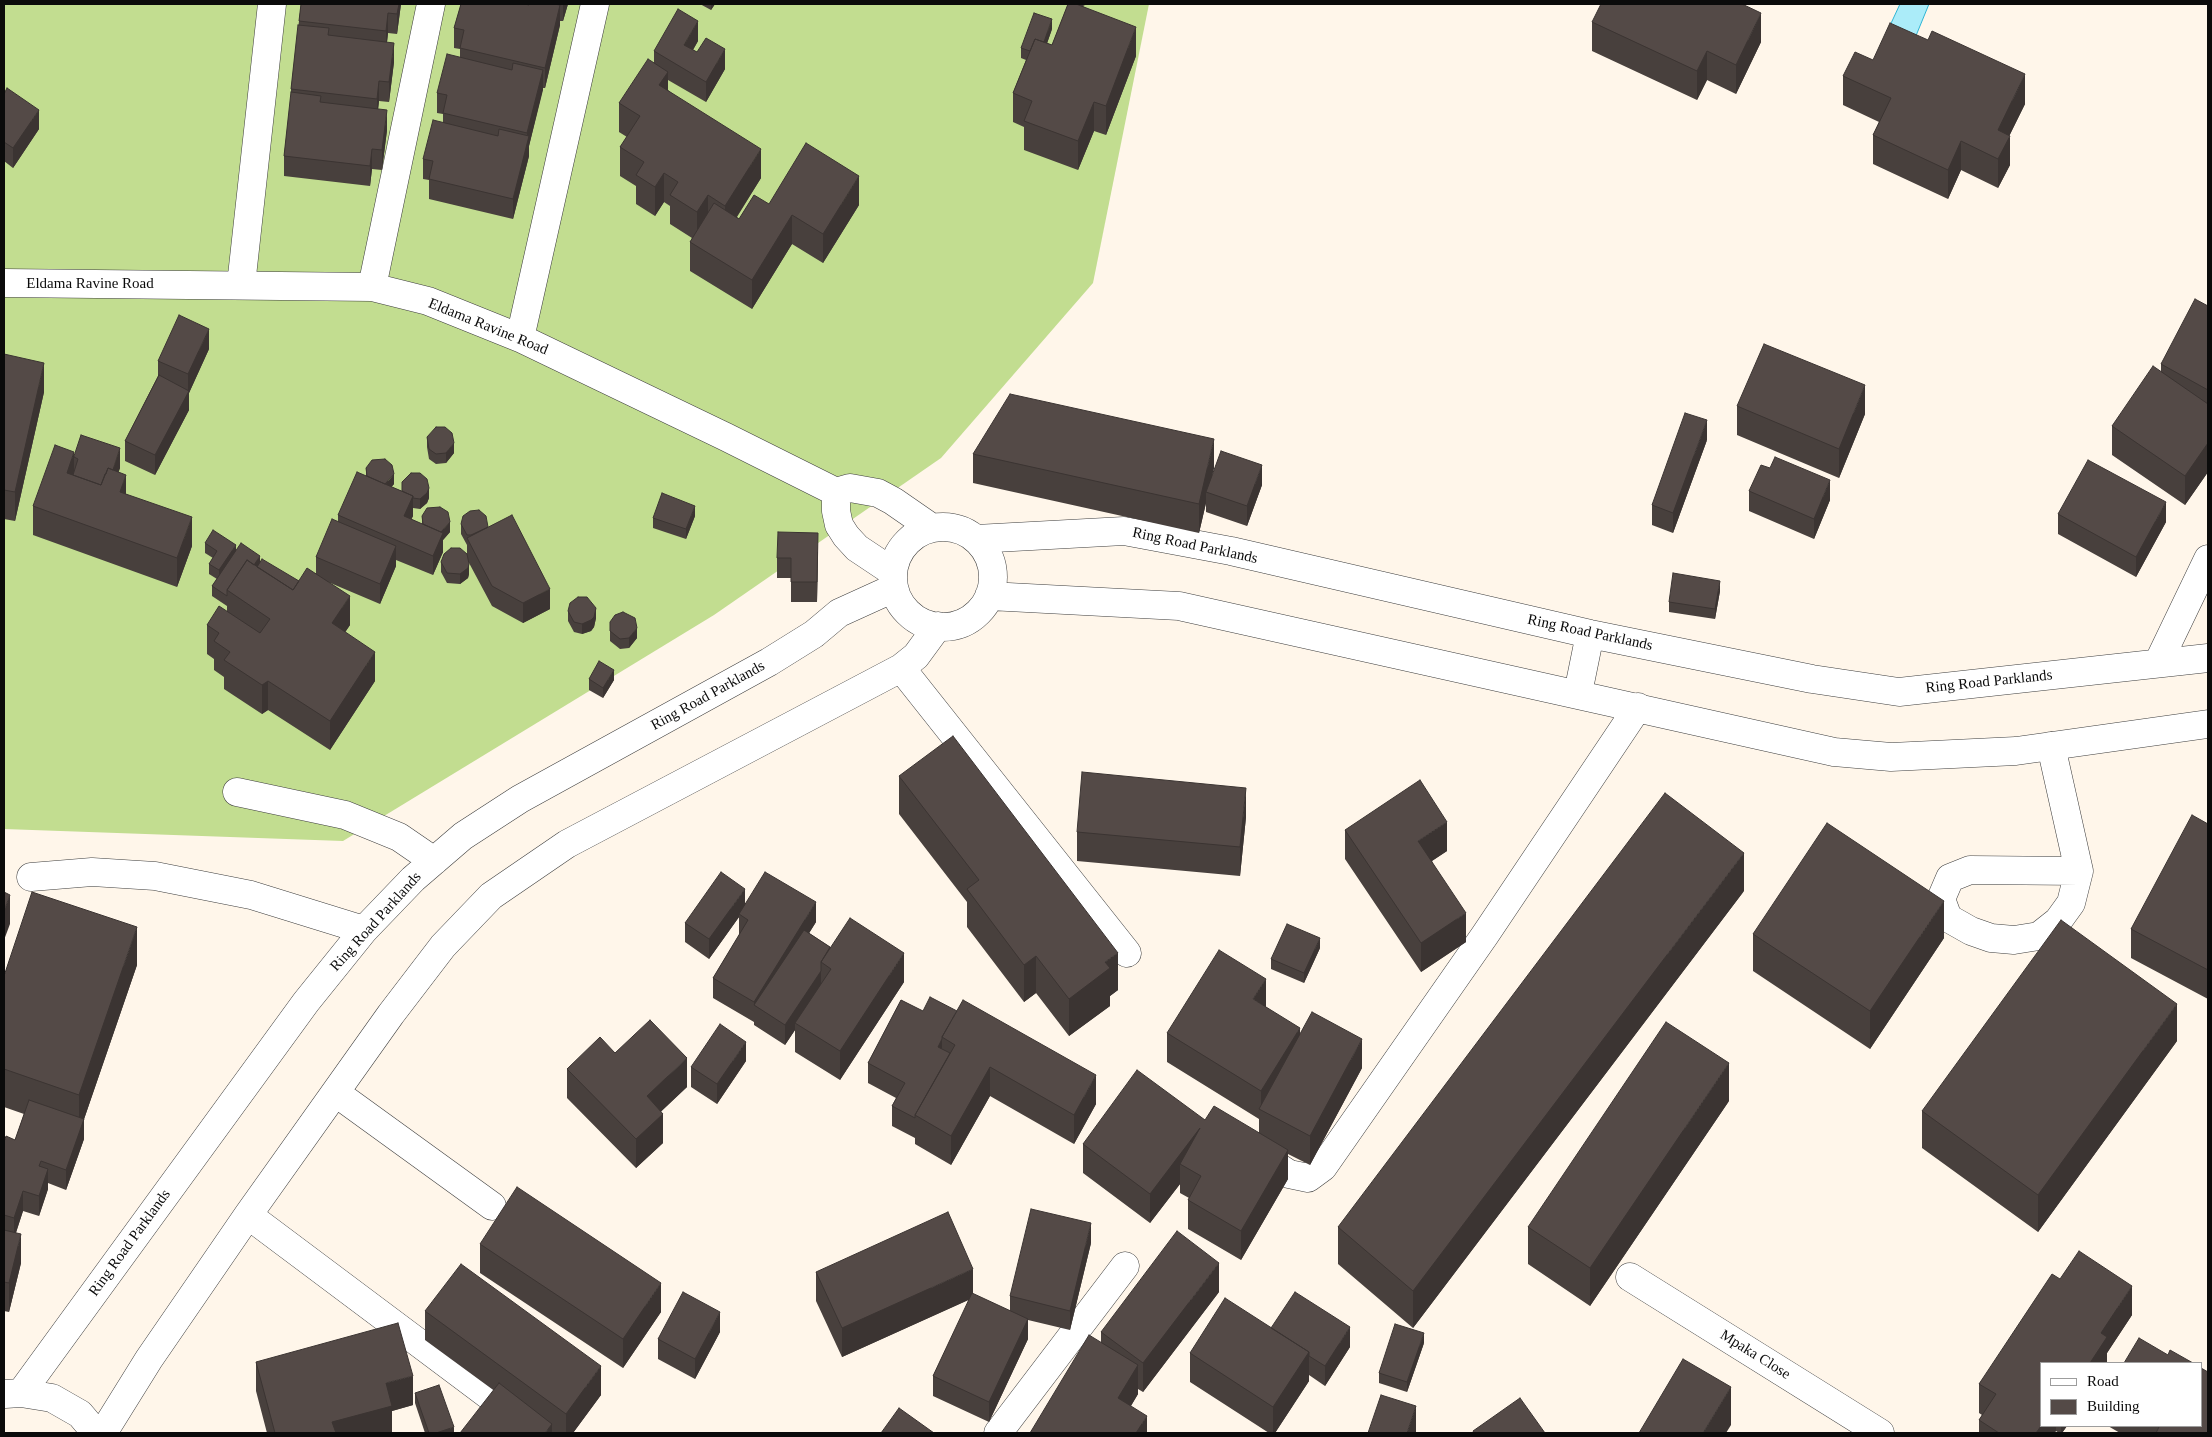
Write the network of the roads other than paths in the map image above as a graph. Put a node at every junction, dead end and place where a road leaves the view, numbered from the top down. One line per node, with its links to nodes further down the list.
1 (272, 4): 5 (street)
2 (431, 4): 6 (street)
3 (595, 4): 7 (street)
4 (4, 283): 5 (street, Eldama Ravine Road)
5 (241, 285): 6 (street, Eldama Ravine Road)
6 (372, 288): 7 (street, Eldama Ravine Road)
7 (520, 338): 8 (street, Eldama Ravine Road)
8 (836, 492): 9 (street); 12 (street)
9 (932, 528): 10 (street); 12 (street)
10 (976, 539): 13 (street); 15 (street, Ring Road Parklands)
11 (2208, 559): 17 (street)
12 (893, 580): 14 (street); 24 (street, Ring Road Parklands)
13 (989, 596): 14 (street); 19 (street)
14 (938, 626): 18 (street)
15 (1590, 634): 17 (street, Ring Road Parklands); 19 (street)
16 (2208, 658): 17 (street, Ring Road Parklands)
17 (2158, 663)
18 (901, 668): 28 (street); 29 (street)
19 (1578, 693): 20 (street)
20 (1638, 707): 22 (street); 30 (street)
21 (2208, 724): 22 (street)
22 (2051, 746): 25 (street)
23 (237, 792): 24 (street)
24 (434, 861): 27 (street, Ring Road Parklands)
25 (2079, 871): 25 (street)
26 (31, 877): 27 (street)
27 (364, 930): 35 (street, Ring Road Parklands)
28 (1127, 952)
29 (336, 1093): 31 (street); 32 (street)
30 (1240, 1144)
31 (492, 1206)
32 (248, 1215): 37 (street); 38 (street)
33 (1125, 1266): 39 (street)
34 (1630, 1277): 40 (street, Mpaka Close)
35 (12, 1394): 36 (street, Ring Road Parklands)
36 (96, 1433)
37 (102, 1433)
38 (538, 1433)
39 (998, 1433)
40 (1880, 1433)

